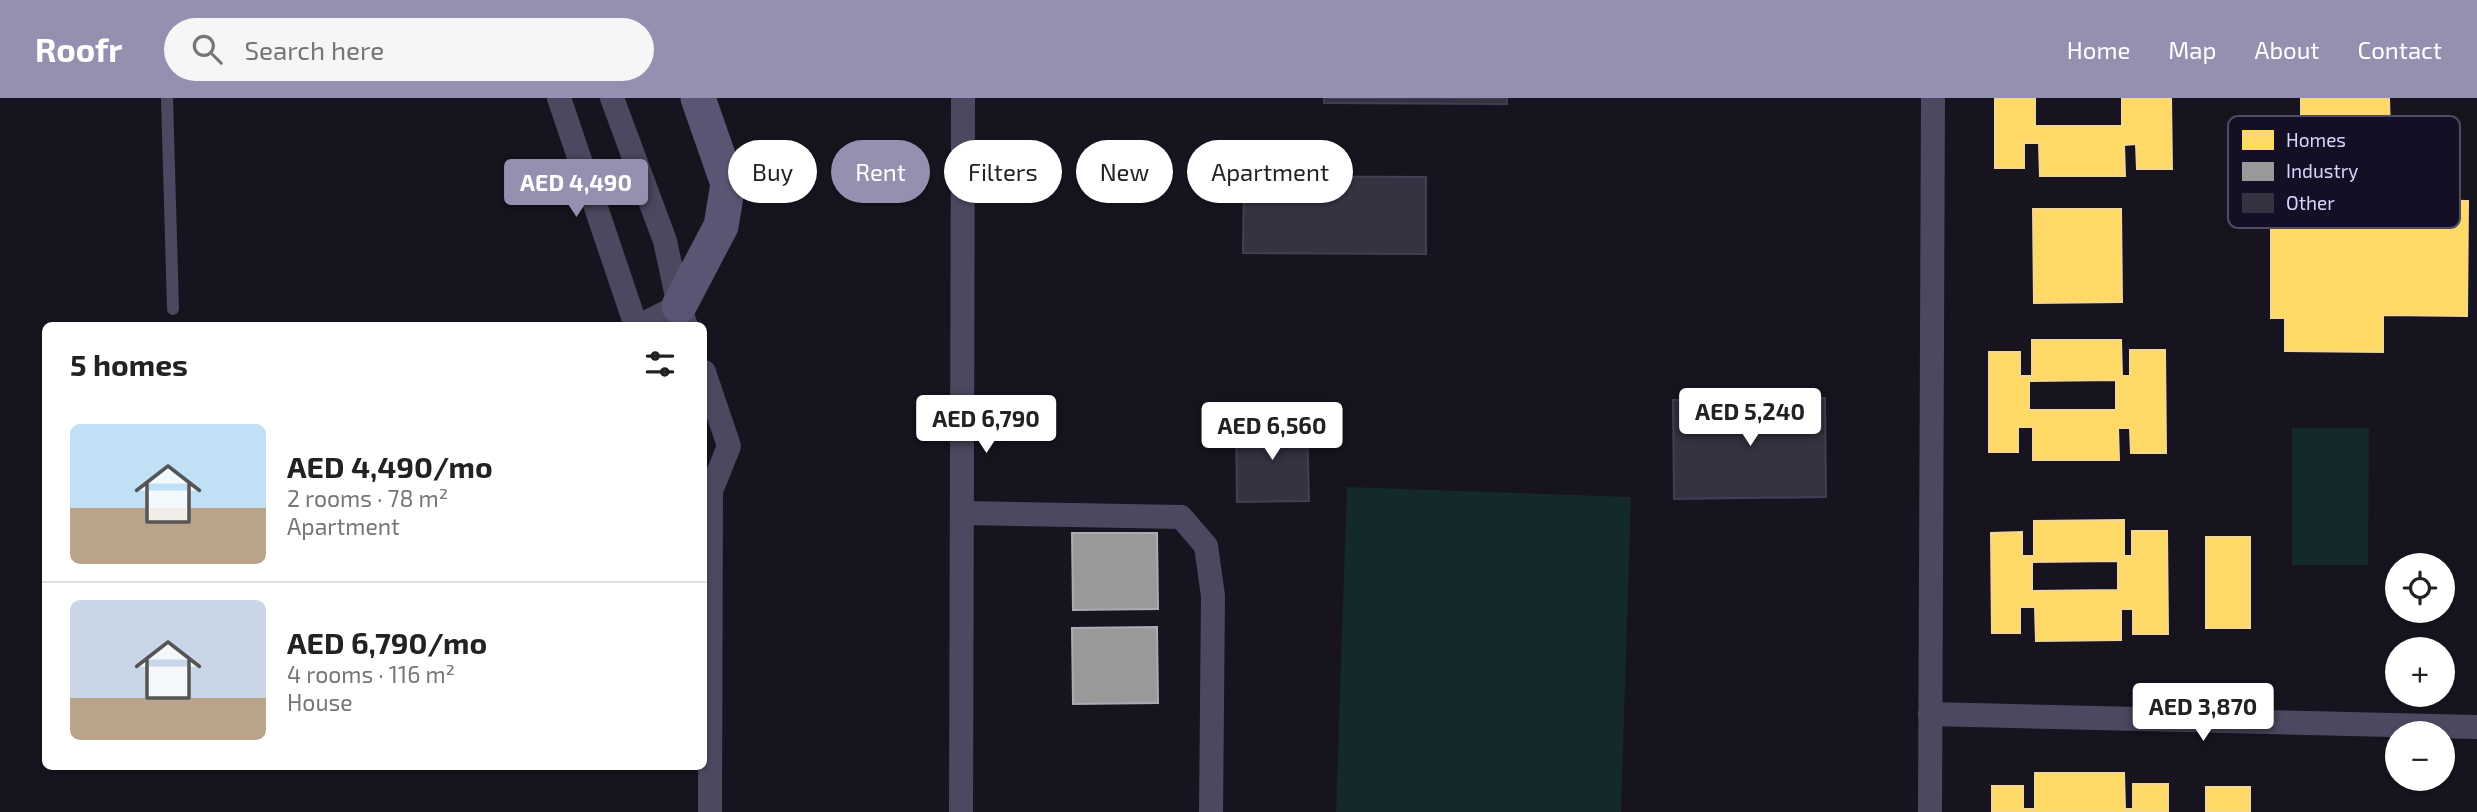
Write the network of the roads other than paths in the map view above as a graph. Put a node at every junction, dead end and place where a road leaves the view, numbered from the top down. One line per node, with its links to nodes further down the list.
1 (167, 98): 7 (lane)
2 (559, 98): 9 (street)
3 (612, 98): 8 (street)
4 (698, 98): 8 (street)
5 (963, 98): 13 (street)
6 (1933, 98): 14 (street)
7 (173, 309)
8 (682, 316): 10 (street)
9 (637, 322)
10 (656, 322)
11 (707, 381): 12 (street)
12 (707, 485): 16 (street)
13 (963, 513): 17 (street); 18 (street)
14 (1930, 714): 15 (street); 19 (street)
15 (2477, 727)
16 (710, 812)
17 (961, 812)
18 (1211, 812)
19 (1930, 812)

